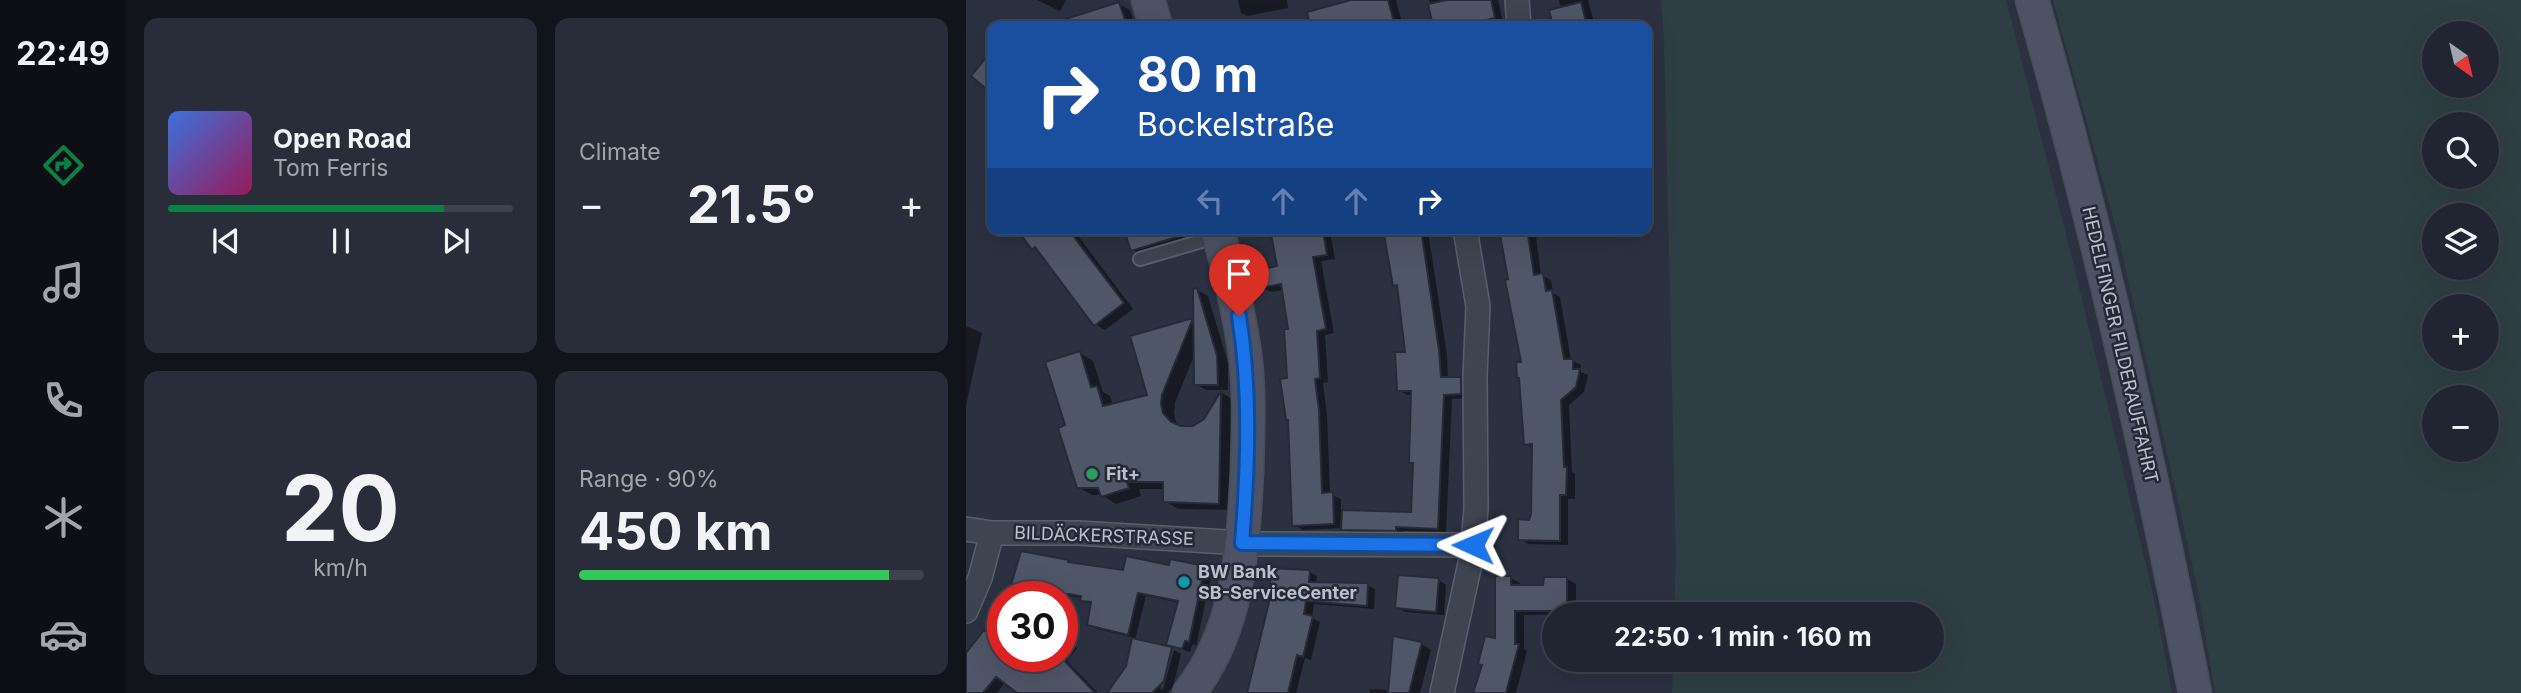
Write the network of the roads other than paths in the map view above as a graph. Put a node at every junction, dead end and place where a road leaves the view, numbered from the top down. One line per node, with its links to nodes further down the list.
1 (1148, 0): 4 (main road)
2 (1517, 0): 5 (street)
3 (2032, 0): 17 (main road, HEDELFINGER FILDERAUFFAHRT)
4 (1154, 21)
5 (1519, 21)
6 (1212, 235): 9 (lane)
7 (1219, 235): 12 (main road)
8 (1466, 235): 13 (street)
9 (1140, 260)
10 (966, 529): 11 (street, BILDÄCKERSTRASSE)
11 (992, 533): 12 (street, BILDÄCKERSTRASSE); 14 (street)
12 (1242, 543): 13 (street, BILDÄCKERSTRASSE); 15 (main road)
13 (1473, 545): 16 (street)
14 (966, 611)
15 (1189, 693)
16 (1442, 693)
17 (2194, 693)

